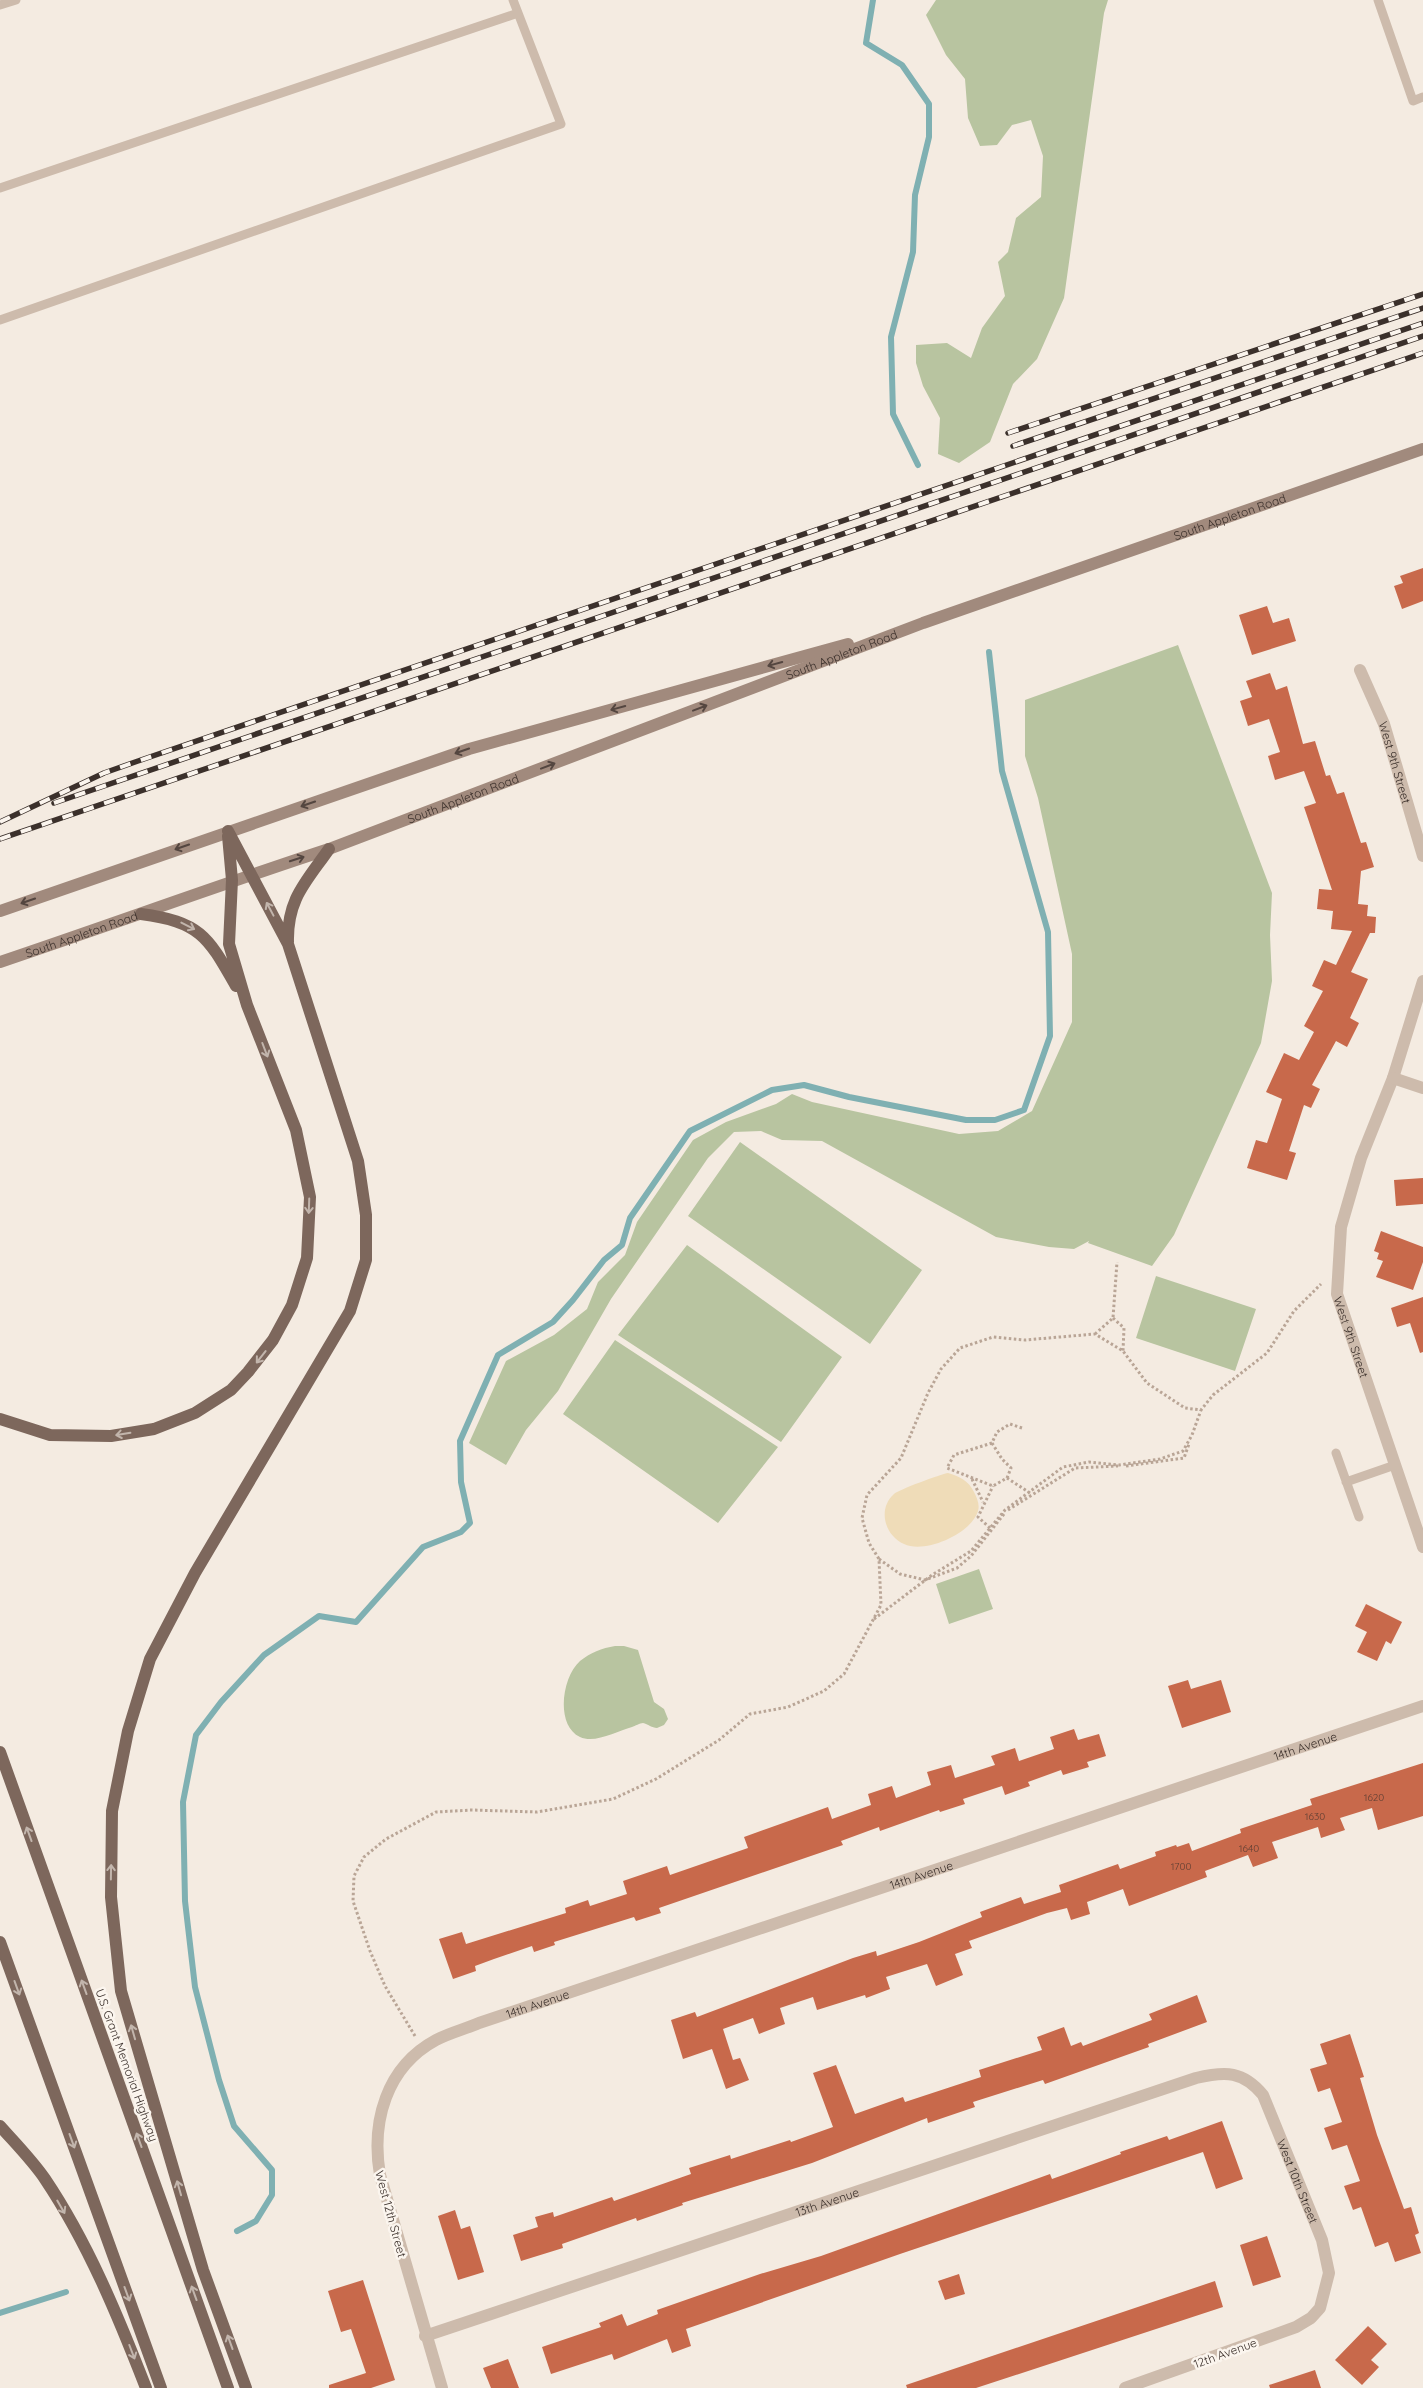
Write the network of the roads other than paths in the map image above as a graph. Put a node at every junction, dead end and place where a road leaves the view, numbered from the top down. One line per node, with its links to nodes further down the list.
1 (16, 0): 4 (lane)
2 (513, 0): 5 (lane)
3 (1378, 0): 6 (lane)
4 (0, 5)
5 (518, 13): 7 (lane); 8 (lane)
6 (1423, 97)
7 (0, 188)
8 (0, 320)
9 (1423, 449): 10 (main road, South Appleton Road)
10 (923, 623): 12 (main road, South Appleton Road, one-way to 12); 13 (main road, South Appleton Road, one-way to 10)
11 (1360, 670): 14 (street, West 9th Street)
12 (228, 832): 15 (main road); 16 (main road); 17 (main road, South Appleton Road, one-way to 17)
13 (329, 849): 15 (main road, South Appleton Road, one-way to 13); 19 (main road)
14 (1423, 856)
15 (251, 875): 16 (main road, South Appleton Road); 19 (main road, one-way to 15)
16 (232, 880): 18 (main road, South Appleton Road); 22 (main road)
17 (0, 910)
18 (141, 914): 20 (main road, South Appleton Road); 22 (main road, one-way to 22)
19 (288, 944): 43 (main road, one-way to 19)
20 (0, 962)
21 (1423, 981): 23 (street, West 9th Street)
22 (247, 1005): 25 (main road, one-way to 25)
23 (1393, 1078): 24 (street); 27 (street, West 9th Street)
24 (1423, 1088)
25 (0, 1419)
26 (1336, 1453): 28 (lane)
27 (1395, 1465): 28 (lane); 30 (street, West 9th Street)
28 (1346, 1482): 29 (lane)
29 (1359, 1516)
30 (1423, 1547)
31 (1423, 1706): 34 (street, 14th Avenue)
32 (0, 1752): 42 (main road, U.S. Grant Memorial Highway, one-way to 32)
33 (0, 1942): 41 (main road, one-way to 41)
34 (423, 2049): 38 (street, West 12th Street)
35 (1230, 2074): 37 (street, West 10th Street); 38 (street, 13th Avenue)
36 (0, 2126): 40 (main road, one-way to 40)
37 (1320, 2308): 39 (street, 12th Avenue)
38 (425, 2336): 44 (street, West 12th Street)
39 (1158, 2383): 45 (street, 12th Avenue)
40 (146, 2388)
41 (161, 2388)
42 (228, 2388)
43 (246, 2388)
44 (442, 2388)
45 (1125, 2388)

